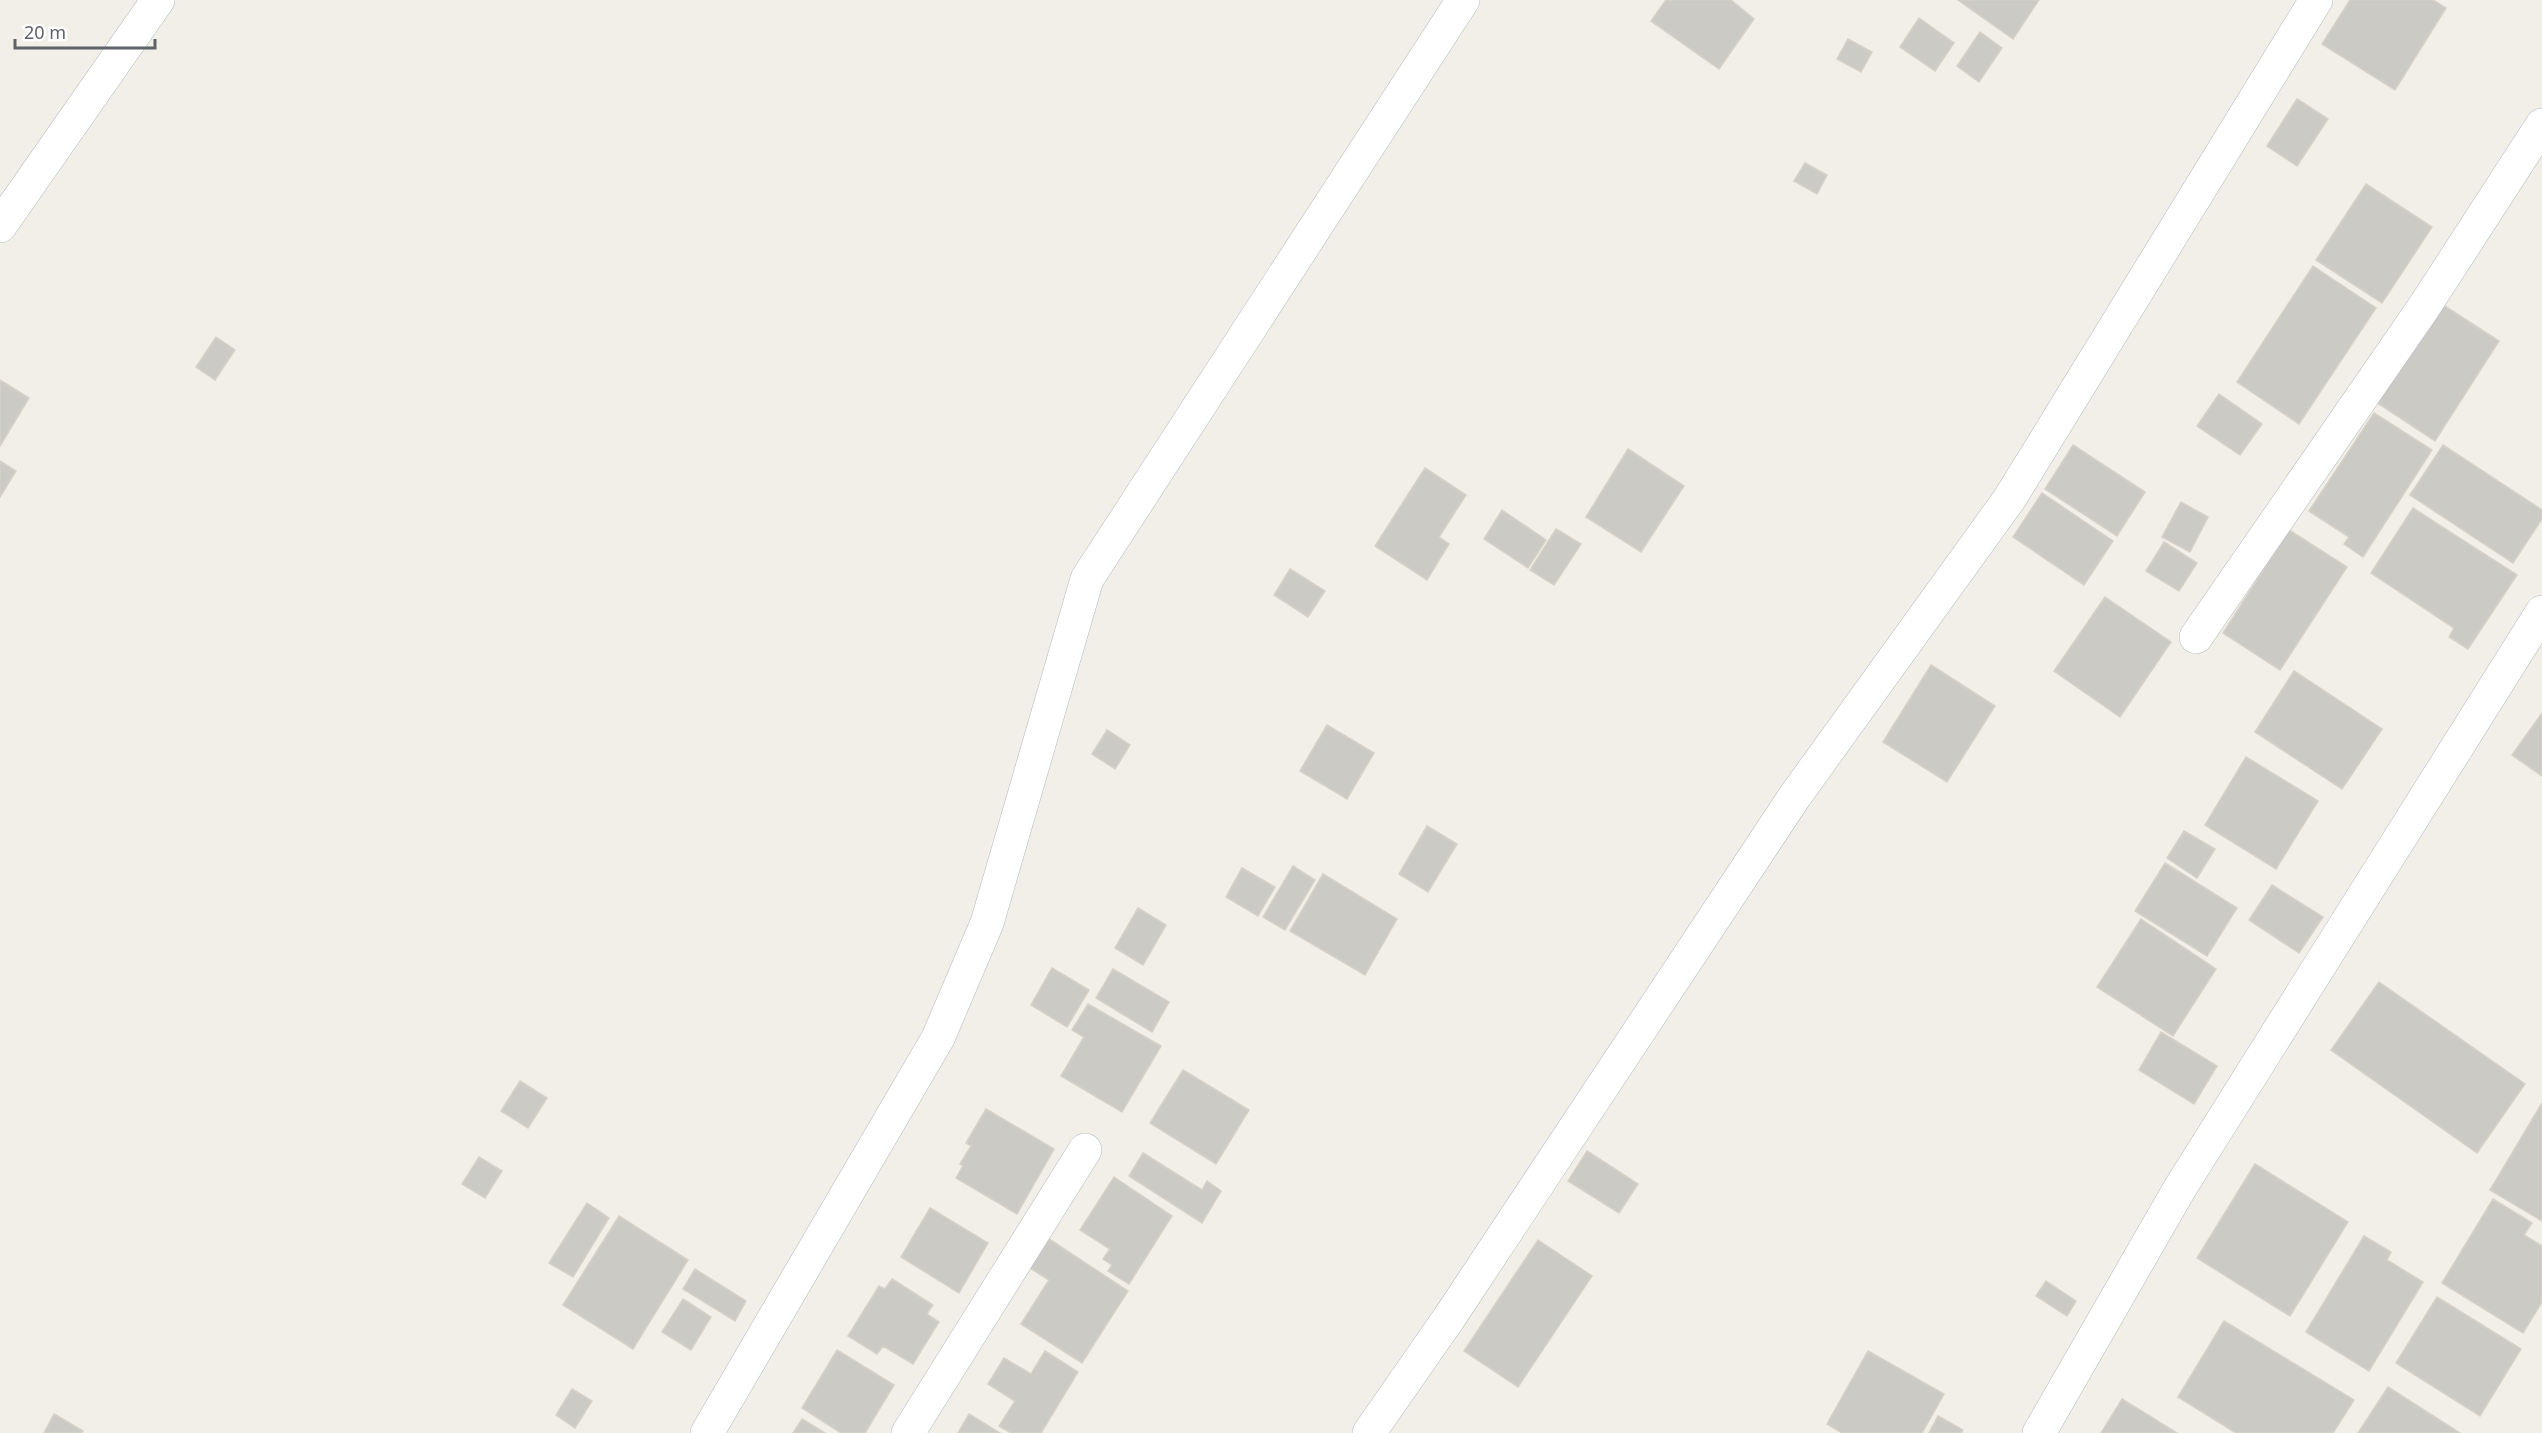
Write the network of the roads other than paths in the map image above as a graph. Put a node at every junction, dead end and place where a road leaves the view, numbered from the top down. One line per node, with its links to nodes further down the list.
1 (158, 0): 5 (street)
2 (1463, 0): 9 (street)
3 (2316, 0): 11 (street)
4 (2542, 125): 7 (street)
5 (0, 226)
6 (2542, 612): 12 (street)
7 (2196, 637)
8 (1085, 1150): 10 (street)
9 (707, 1433)
10 (908, 1433)
11 (1369, 1433)
12 (2039, 1433)

